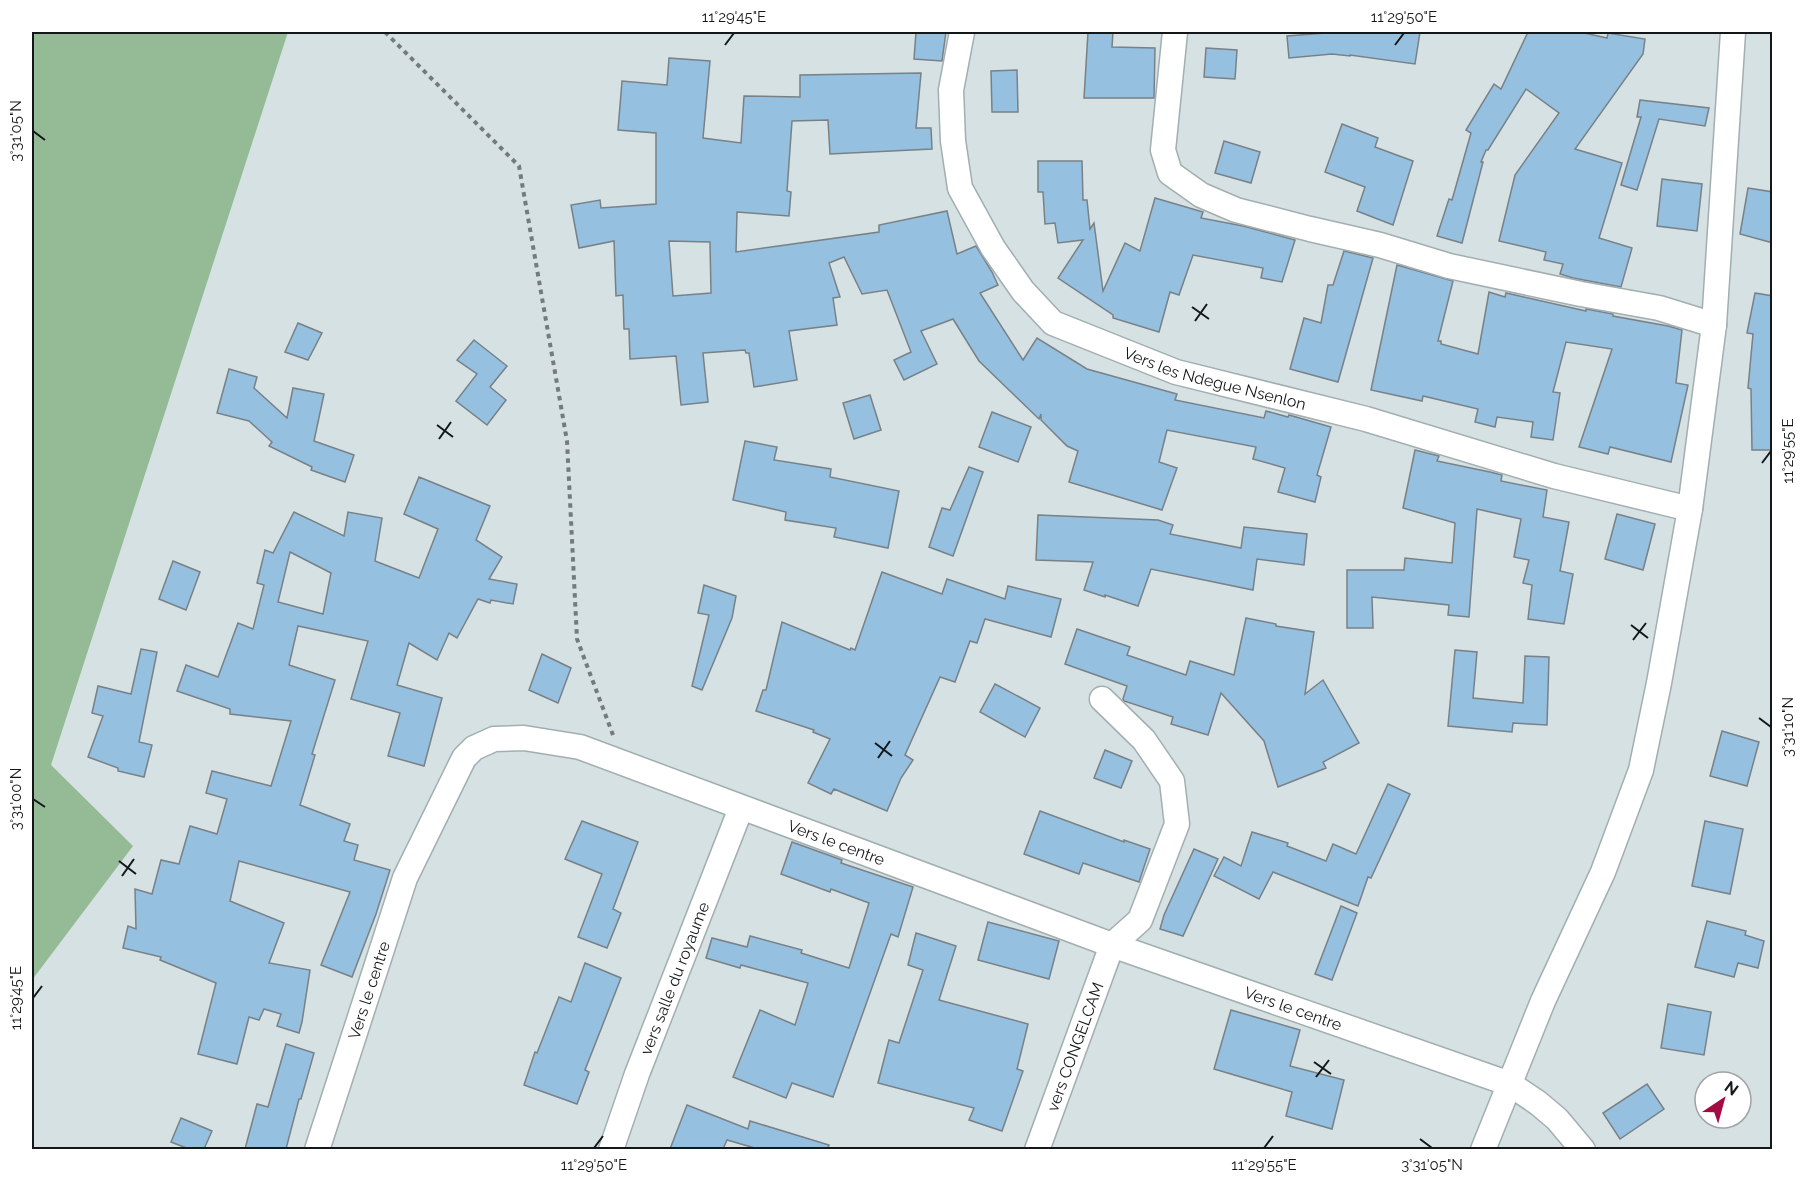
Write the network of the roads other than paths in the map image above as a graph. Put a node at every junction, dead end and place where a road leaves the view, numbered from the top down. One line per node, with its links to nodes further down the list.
1 (962, 32): 5 (street, Vers les Ndegue Nsenlon)
2 (1175, 32): 4 (street)
3 (1733, 32): 4 (street)
4 (1714, 325): 5 (street)
5 (1690, 509): 9 (street)
6 (1102, 699): 8 (street)
7 (741, 808): 8 (street, Vers le centre); 10 (street, Vers le centre); 11 (street, vers salle du royaume)
8 (1112, 945): 9 (street, Vers le centre); 12 (street, vers CONGELCAM)
9 (1510, 1083): 13 (street); 14 (street, Vers le centre)
10 (317, 1149)
11 (611, 1149)
12 (1037, 1149)
13 (1483, 1149)
14 (1583, 1149)

